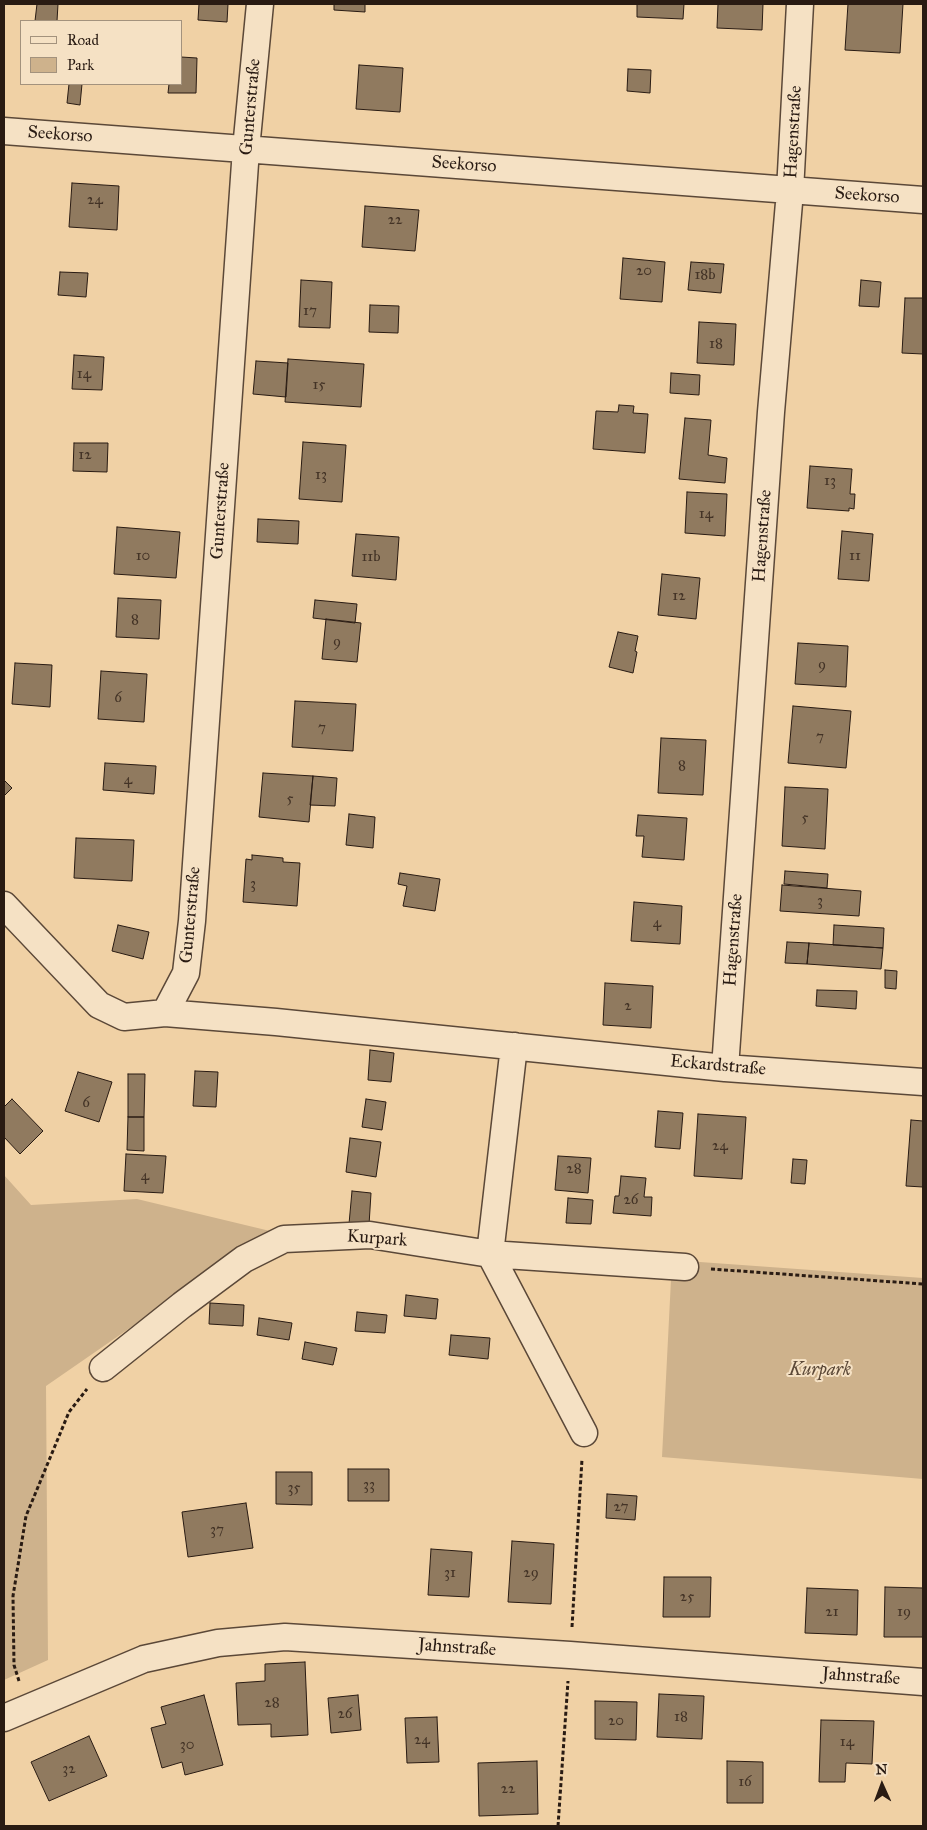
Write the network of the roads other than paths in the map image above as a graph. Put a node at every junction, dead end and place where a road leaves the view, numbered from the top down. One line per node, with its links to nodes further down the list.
1 (260, 4): 4 (street, Gunterstraße)
2 (800, 4): 5 (street, Hagenstraße)
3 (4, 131): 4 (street, Seekorso)
4 (246, 149): 5 (street, Seekorso); 8 (street, Gunterstraße)
5 (790, 191): 6 (street, Seekorso); 10 (street, Hagenstraße)
6 (923, 200)
7 (4, 905): 8 (street, Eckardstraße)
8 (165, 1013): 9 (street, Eckardstraße)
9 (514, 1046): 10 (street, Eckardstraße); 12 (street)
10 (725, 1068): 11 (street, Eckardstraße)
11 (923, 1082)
12 (490, 1254): 13 (street); 14 (street, Kurpark); 15 (street)
13 (686, 1267)
14 (103, 1368)
15 (584, 1433)
16 (923, 1682): 17 (street, Jahnstraße)
17 (4, 1718)

